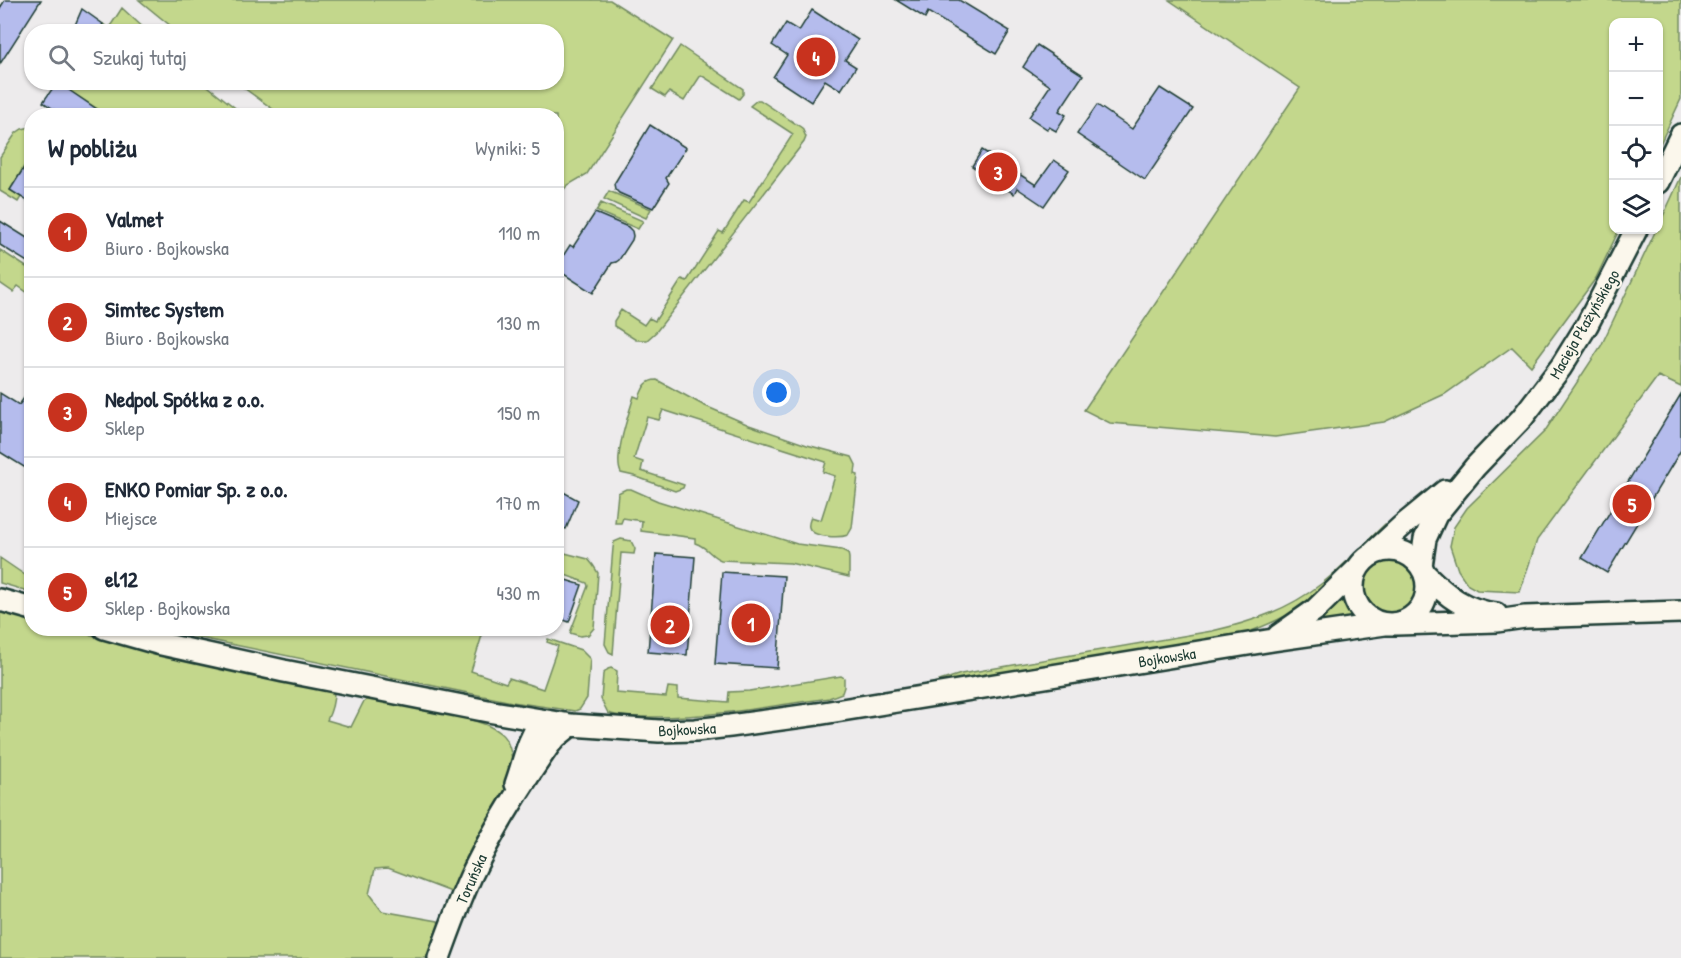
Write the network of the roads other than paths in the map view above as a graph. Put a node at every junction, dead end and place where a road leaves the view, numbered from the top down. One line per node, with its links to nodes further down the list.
1 (1681, 135): 2 (street)
2 (1660, 180)
3 (1634, 234): 4 (street, Macieja Płażyńskiego)
4 (1475, 467): 5 (street, Macieja Płażyńskiego); 7 (street, Macieja Płażyńskiego)
5 (1373, 553): 6 (street); 7 (street)
6 (1357, 568): 12 (street); 14 (street, Bojkowska)
7 (1423, 570): 11 (street, Bojkowska); 12 (street)
8 (0, 600): 9 (street)
9 (24, 607)
10 (1681, 612): 11 (street, Bojkowska)
11 (1525, 617): 12 (street, Bojkowska)
12 (1391, 624): 14 (street, Bojkowska)
13 (132, 636): 15 (street, Bojkowska)
14 (1273, 640): 17 (street, Bojkowska)
15 (493, 712): 16 (street, Bojkowska); 18 (street)
16 (541, 720): 17 (street, Bojkowska); 18 (street)
17 (571, 725): 18 (street, Toruńska)
18 (533, 753): 19 (street, Toruńska)
19 (439, 958)

